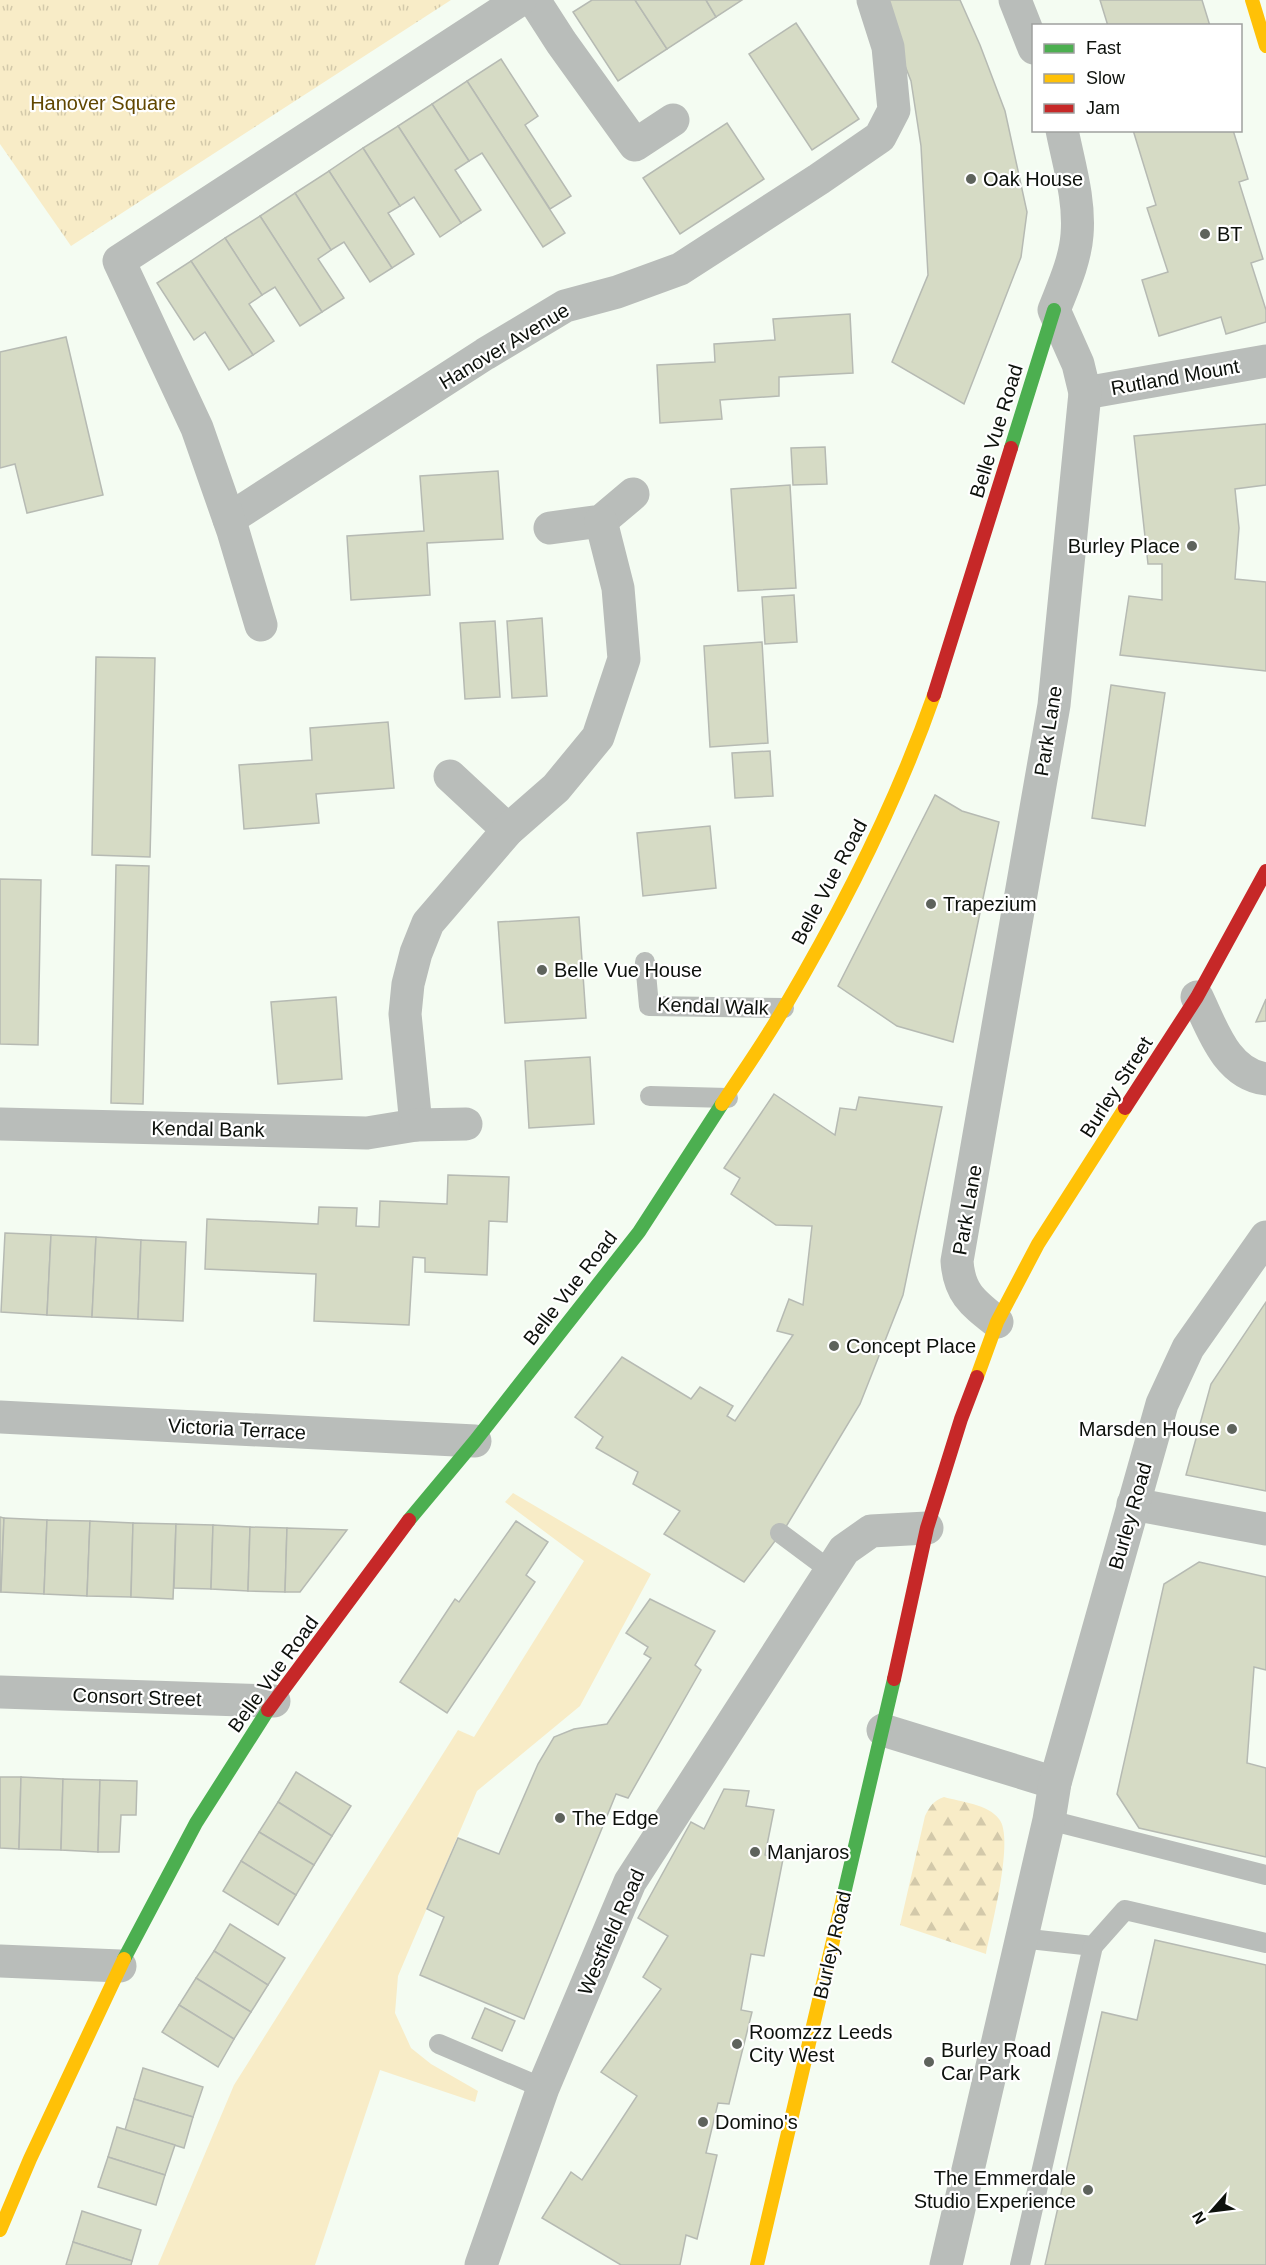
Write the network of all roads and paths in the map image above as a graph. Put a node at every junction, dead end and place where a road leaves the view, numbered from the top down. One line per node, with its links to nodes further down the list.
1 (520, 0): 14 (street)
2 (534, 0): 8 (street)
3 (873, 0): 14 (street, Hanover Avenue)
4 (1015, 0): 6 (street)
5 (1252, 0): 7 (street)
6 (1032, 43)
7 (1266, 46)
8 (673, 120)
9 (1062, 132): 10 (street)
10 (1054, 310): 12 (street, Park Lane); 23 (street, Belle Vue Road)
11 (1266, 361): 12 (street, Rutland Mount)
12 (1085, 393): 31 (street, Park Lane)
13 (633, 494): 15 (street)
14 (229, 519): 17 (street)
15 (601, 521): 16 (street); 19 (street)
16 (550, 528)
17 (261, 625)
18 (450, 776): 19 (street)
19 (508, 830): 29 (street)
20 (1266, 871): 22 (street, Burley Street)
21 (645, 962): 23 (lane, Kendal Walk)
22 (1197, 997): 24 (street); 31 (street, Burley Street)
23 (784, 1008): 26 (street, Belle Vue Road)
24 (1266, 1079)
25 (650, 1096): 26 (lane)
26 (728, 1098): 33 (street, Belle Vue Road)
27 (0, 1124): 29 (street, Kendal Bank)
28 (466, 1124): 29 (street, Kendal Bank)
29 (416, 1125)
30 (1266, 1238): 34 (street, Burley Road)
31 (997, 1322): 35 (street, Burley Road)
32 (0, 1417): 33 (street, Victoria Terrace)
33 (475, 1441): 40 (street, Belle Vue Road)
34 (1133, 1504): 36 (street); 42 (street, Burley Road)
35 (927, 1528): 38 (street, Westfield Road); 41 (street, Burley Road)
36 (1266, 1529)
37 (780, 1533): 38 (lane)
38 (831, 1571): 51 (street, Westfield Road)
39 (0, 1692): 40 (street, Consort Street)
40 (274, 1701): 49 (street, Belle Vue Road)
41 (883, 1730): 42 (street); 54 (street, Burley Road)
42 (1055, 1783): 43 (street, Burley Road)
43 (1049, 1820): 44 (lane); 45 (street, Burley Road)
44 (1266, 1875)
45 (1020, 1938): 47 (lane); 55 (street, Burley Road)
46 (1266, 1942): 47 (lane)
47 (1093, 1946): 56 (lane)
48 (0, 1961): 49 (street)
49 (120, 1966): 52 (street, Belle Vue Road)
50 (439, 2044): 51 (lane)
51 (543, 2088): 53 (street, Westfield Road)
52 (0, 2230)
53 (481, 2265)
54 (757, 2265)
55 (946, 2265)
56 (1020, 2265)

